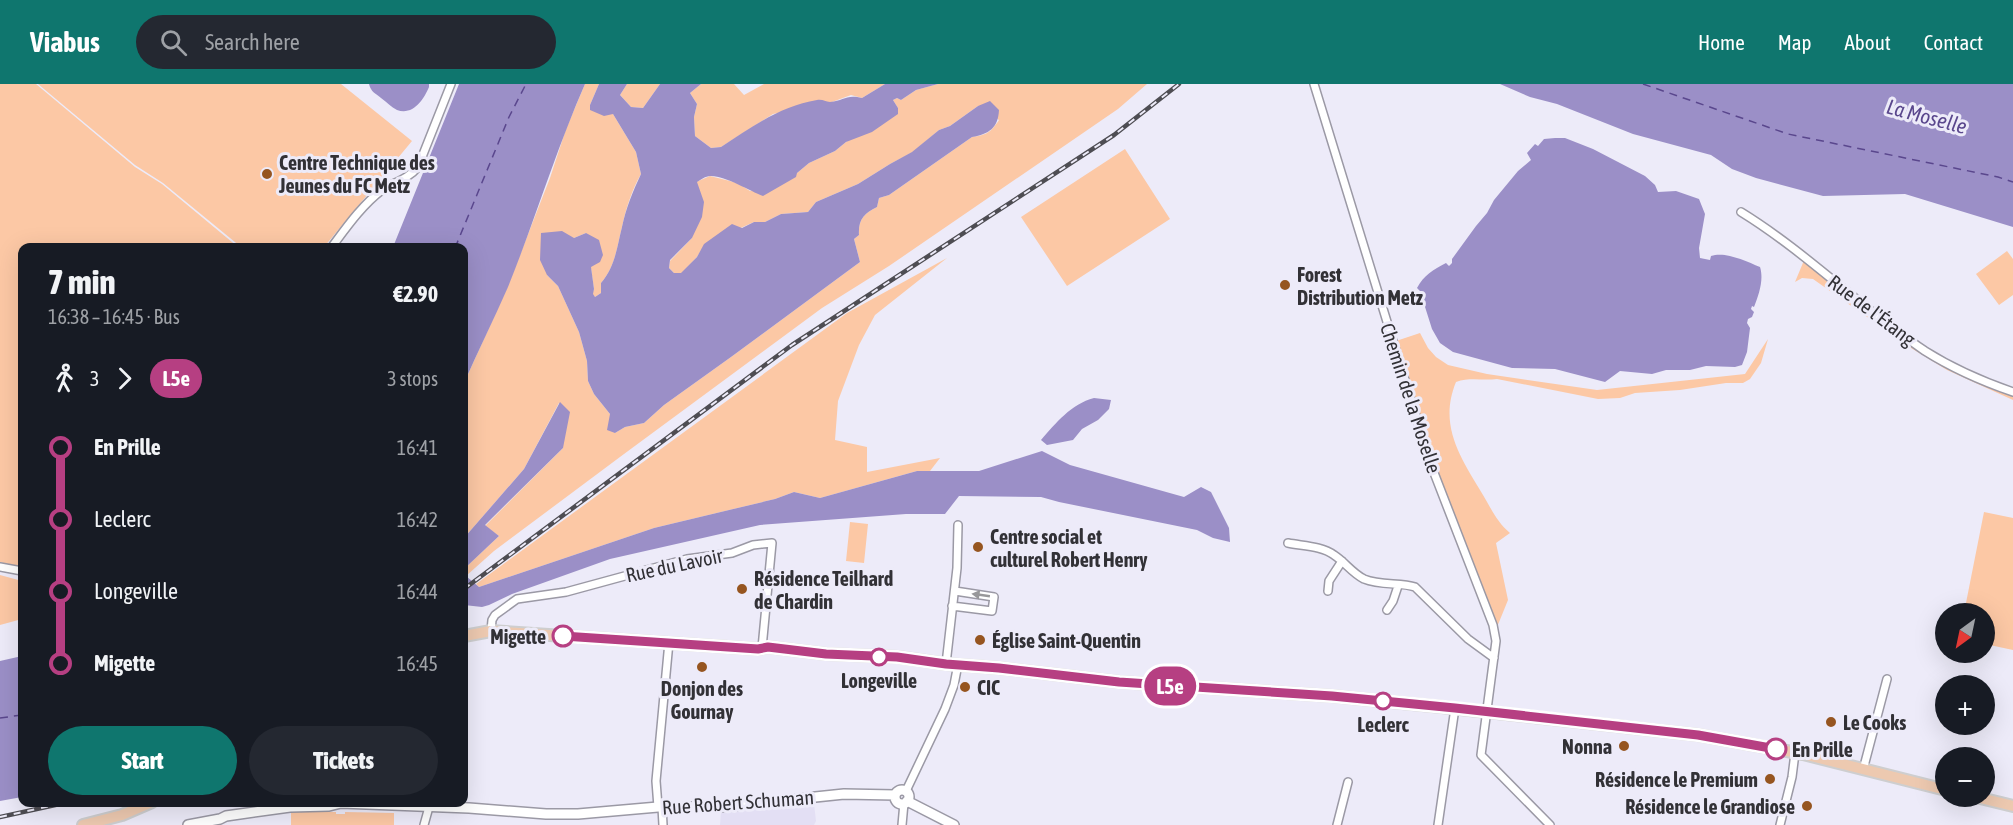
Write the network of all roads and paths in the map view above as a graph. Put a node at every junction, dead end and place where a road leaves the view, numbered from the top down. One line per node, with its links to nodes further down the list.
1 (451, 84): 4 (street)
2 (1314, 84): 20 (street, Chemin de la Moselle)
3 (1741, 212): 5 (street, Rue de l'Étang)
4 (335, 243)
5 (2013, 392)
6 (958, 525): 12 (street)
7 (1288, 543): 8 (street)
8 (1342, 561): 11 (street); 13 (street)
9 (0, 567): 10 (street)
10 (18, 570)
11 (1398, 586): 15 (street); 20 (street)
12 (955, 591): 14 (street); 14 (street, one-way to 12)
13 (1328, 591)
14 (952, 606): 21 (street)
15 (1387, 610)
16 (491, 632): 17 (main road); 18 (main road); 19 (street, Rue du Lavoir)
17 (468, 635)
18 (669, 642): 19 (main road); 38 (street)
19 (762, 648): 21 (main road)
20 (1494, 658): 25 (street, Chemin de la Moselle)
21 (946, 664): 22 (main road)
22 (958, 664): 24 (main road); 30 (street)
23 (1887, 679): 27 (street)
24 (1455, 708): 25 (main road); 49 (street)
25 (1486, 712): 26 (main road); 50 (street, Chemin de la Moselle)
26 (1795, 753): 27 (main road); 51 (street)
27 (1863, 770): 29 (main road)
28 (1348, 782): 48 (street)
29 (1935, 787)
30 (906, 791): 31 (street); 32 (street)
31 (895, 795): 32 (street); 38 (street, Rue Robert Schuman)
32 (906, 802): 46 (street); 47 (street)
33 (1995, 802): 34 (main road)
34 (2013, 806)
35 (141, 807): 39 (main road)
36 (290, 807): 40 (street, Rue Robert Schuman)
37 (429, 807): 38 (street, Rue Robert Schuman); 44 (street)
38 (660, 807): 45 (street)
39 (122, 816): 41 (main road); 42 (main road)
40 (221, 822): 43 (street, Rue Robert Schuman)
41 (83, 825)
42 (108, 825)
43 (188, 825)
44 (424, 825)
45 (663, 825)
46 (902, 825)
47 (954, 825)
48 (1337, 825)
49 (1438, 825)
50 (1550, 825)
51 (1780, 825)

